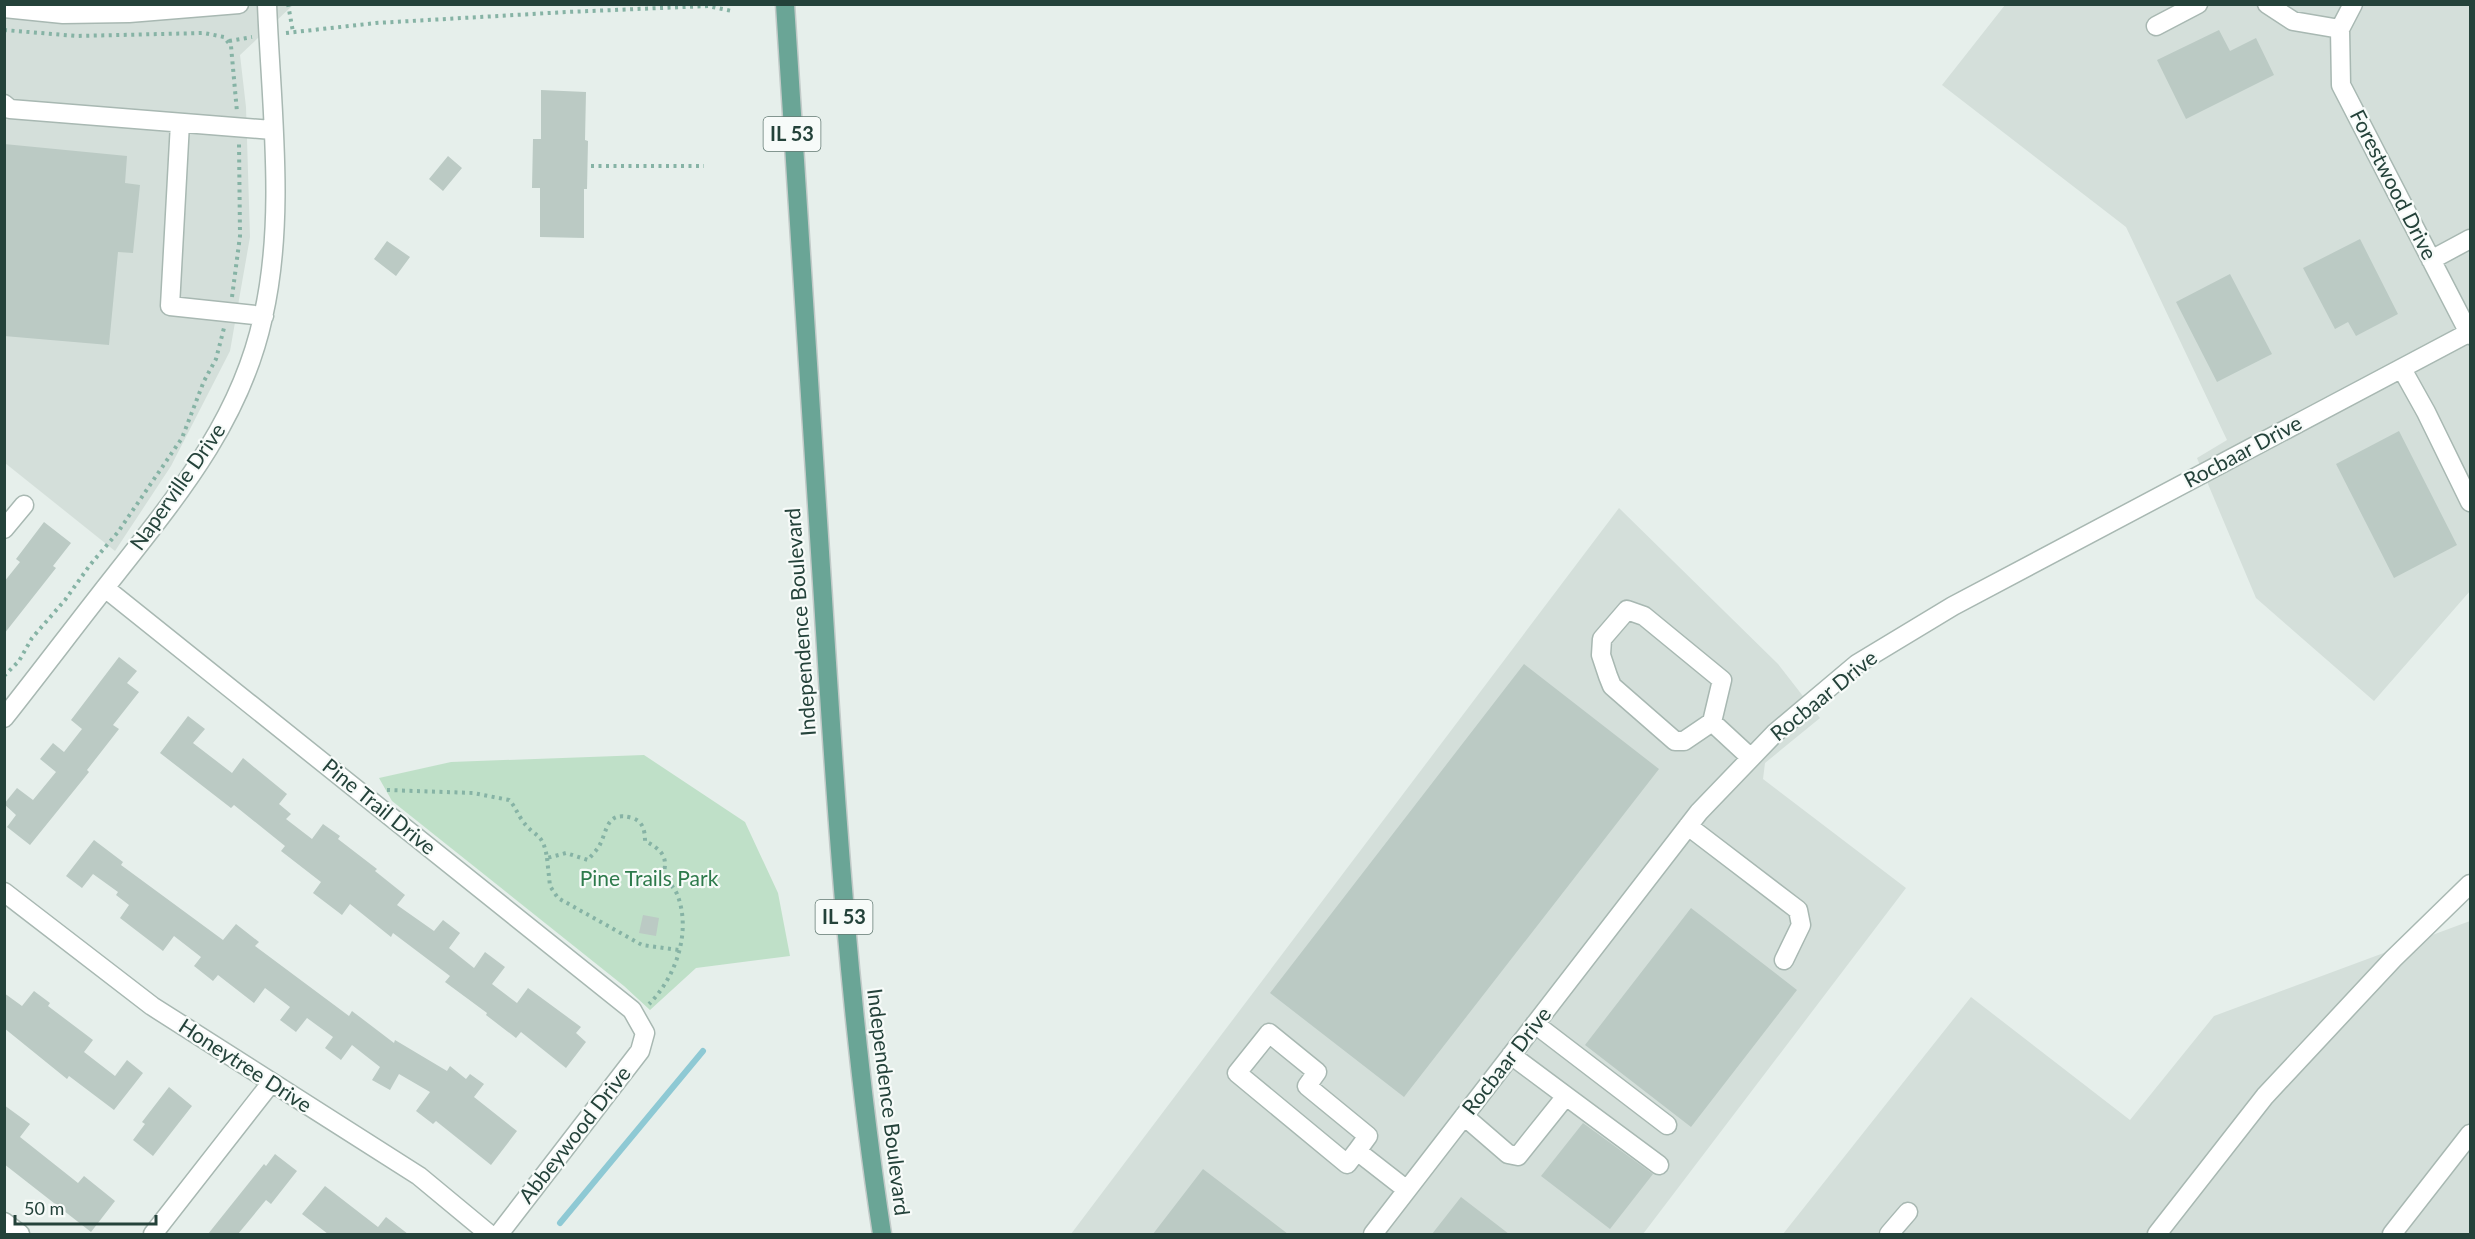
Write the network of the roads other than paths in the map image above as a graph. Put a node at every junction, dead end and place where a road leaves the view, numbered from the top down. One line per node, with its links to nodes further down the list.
1 (239, 4): 7 (street)
2 (267, 4): 12 (street, Naperville Drive)
3 (785, 4): 46 (main road, Independence Boulevard / IL 53)
4 (2198, 4): 8 (street)
5 (2267, 4): 9 (street)
6 (2353, 4): 9 (street)
7 (4, 8)
8 (2156, 26)
9 (2340, 29): 14 (street, Forestwood Drive)
10 (4, 104): 11 (street)
11 (180, 123): 12 (street); 15 (street)
12 (272, 130): 15 (street, Naperville Drive)
13 (2470, 239): 14 (street)
14 (2431, 260): 16 (street, Forestwood Drive)
15 (264, 316): 21 (street, Naperville Drive)
16 (2470, 334): 17 (street, Rocbaar Drive)
17 (2402, 369): 18 (street); 24 (street, Rocbaar Drive)
18 (2470, 502)
19 (24, 505): 20 (street)
20 (4, 530)
21 (105, 588): 22 (street, Naperville Drive); 30 (street, Pine Trail Drive)
22 (4, 718)
23 (1712, 722): 23 (street); 24 (street)
24 (1751, 758): 25 (street, Rocbaar Drive)
25 (1688, 825): 28 (street); 29 (street, Rocbaar Drive)
26 (2470, 884): 49 (street)
27 (4, 892): 32 (street, Honeytree Drive)
28 (1784, 960)
29 (1535, 1024): 31 (street, Rocbaar Drive); 35 (street)
30 (645, 1033): 45 (street, Abbeywood Drive)
31 (1511, 1055): 33 (street); 34 (street, Rocbaar Drive)
32 (271, 1083): 43 (street); 44 (street, Honeytree Drive)
33 (1566, 1096): 34 (street); 38 (street)
34 (1464, 1116): 39 (street, Rocbaar Drive)
35 (1667, 1125)
36 (2470, 1134): 50 (street)
37 (1357, 1151): 37 (street); 39 (street)
38 (1659, 1164)
39 (1407, 1191): 47 (street, Rocbaar Drive)
40 (1908, 1212): 48 (street)
41 (4, 1222): 42 (street)
42 (20, 1234)
43 (153, 1234)
44 (489, 1234)
45 (500, 1234)
46 (882, 1234)
47 (1373, 1234)
48 (1889, 1234)
49 (2157, 1234)
50 (2392, 1234)

